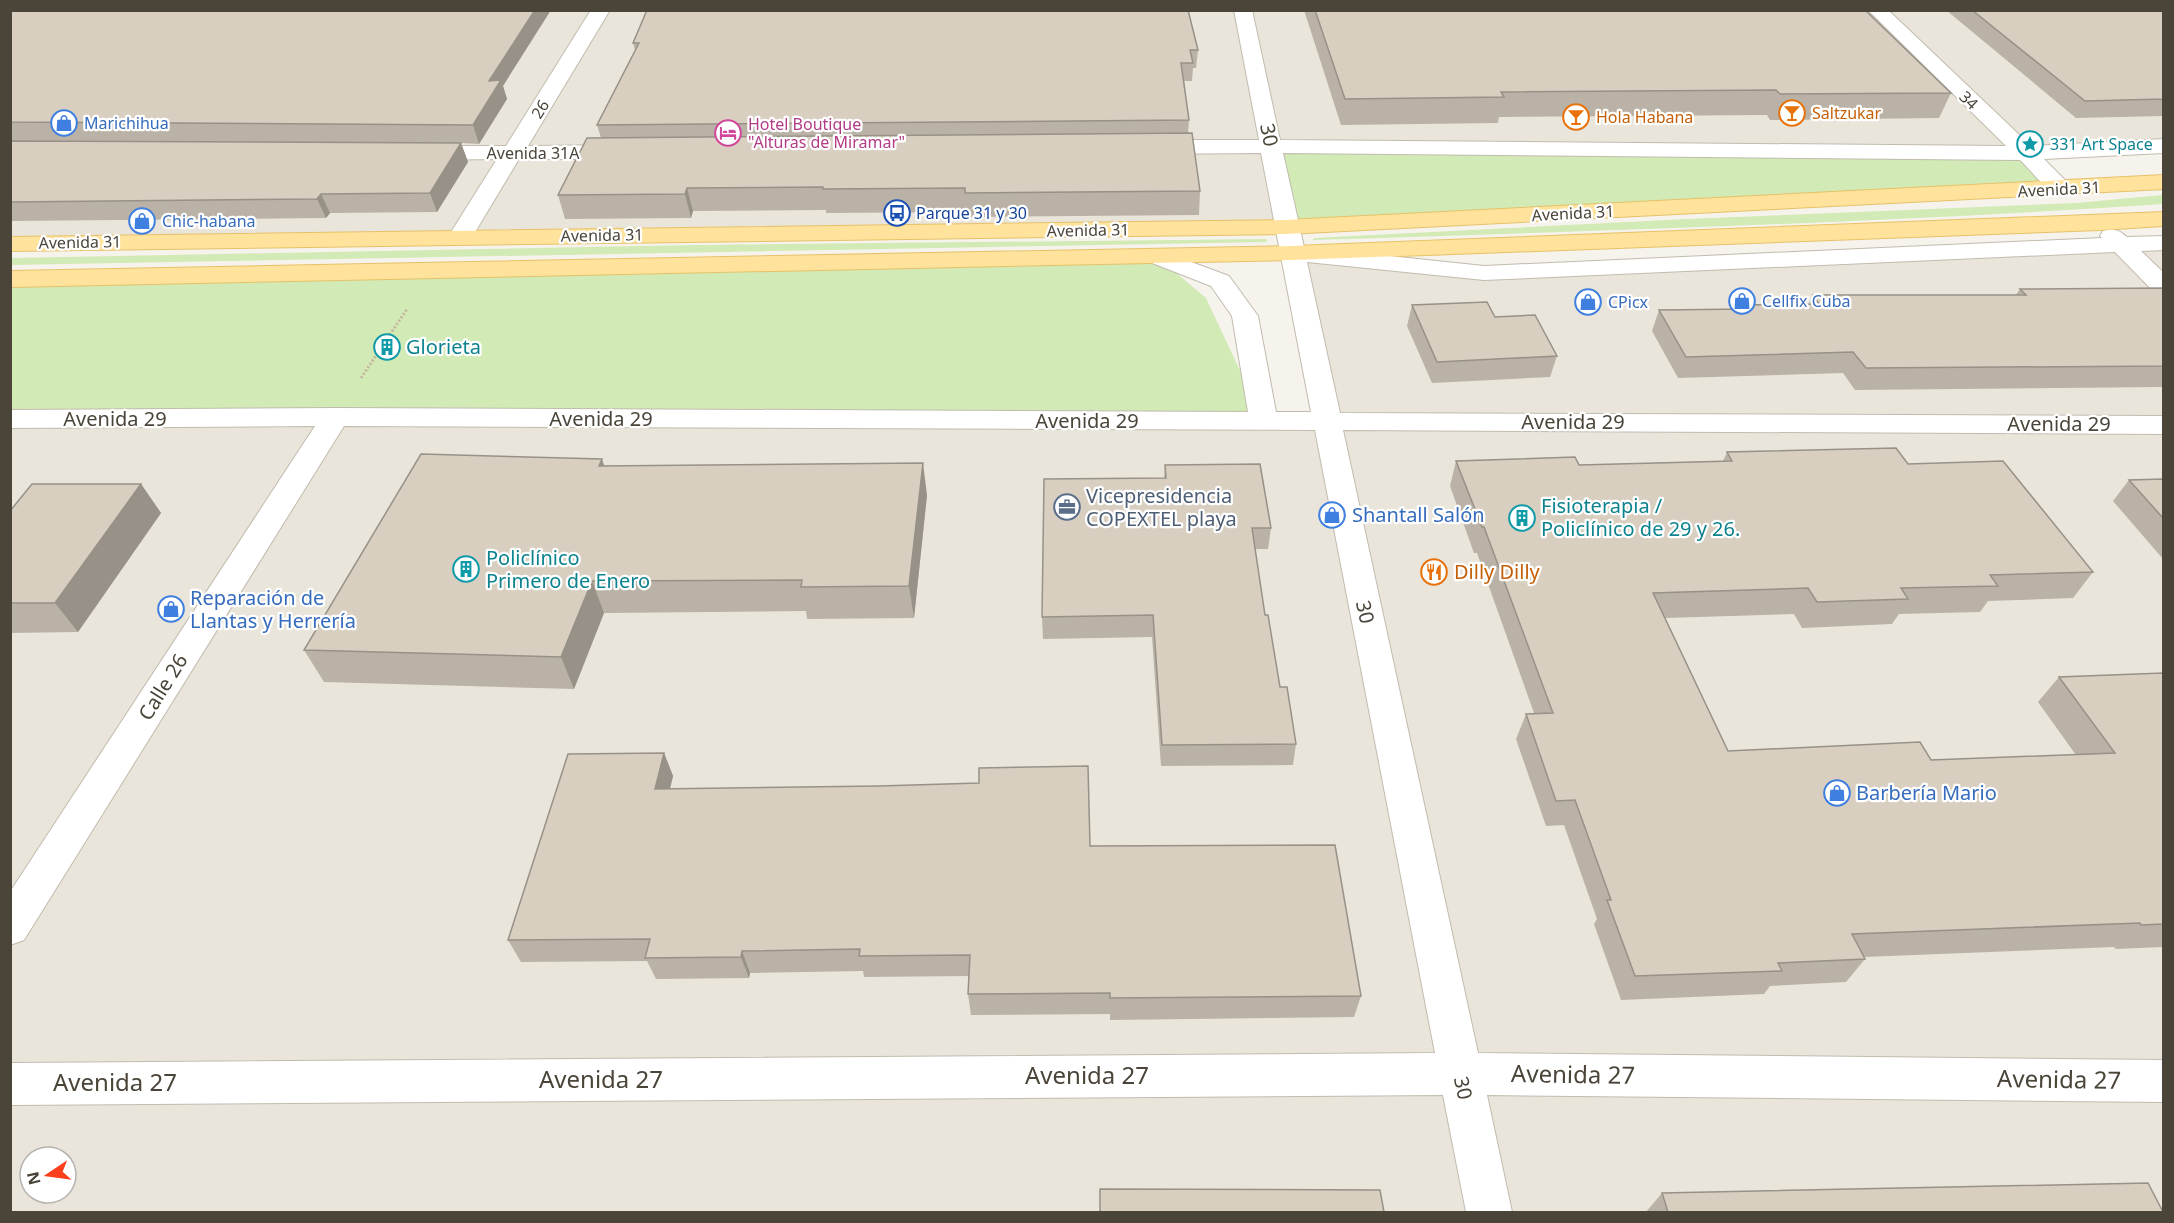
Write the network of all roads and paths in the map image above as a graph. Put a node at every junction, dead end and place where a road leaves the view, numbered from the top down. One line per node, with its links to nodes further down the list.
1 (601, 10): 9 (street, 26)
2 (1243, 10): 4 (street, 30)
3 (1877, 10): 10 (street, 34)
4 (1271, 146): 6 (street); 10 (street, Avenida 31); 16 (street, 30)
5 (2163, 146): 10 (street, Avenida 31)
6 (1129, 148)
7 (643, 152): 9 (street, Avenida 31A)
8 (393, 153): 9 (street, Avenida 31A)
9 (513, 153): 15 (street, 26)
10 (2024, 153): 12 (street, 34)
11 (2163, 182): 12 (main road, Avenida 31)
12 (2063, 189): 16 (main road, Avenida 31)
13 (2163, 219): 14 (main road, Avenida 31)
14 (2100, 224): 16 (main road, Avenida 31); 19 (street)
15 (460, 237): 16 (main road, Avenida 31); 17 (main road, Avenida 31)
16 (1289, 240): 19 (street, Avenida 31); 20 (main road, Avenida 31); 26 (street, 30)
17 (10, 243)
18 (2163, 243): 19 (street, Avenida 31)
19 (2121, 246): 23 (street)
20 (1156, 256): 21 (main road, Avenida 31); 27 (street)
21 (432, 271): 22 (main road, Avenida 31); 24 (path)
22 (10, 279)
23 (2163, 288)
24 (335, 417): 25 (street, Avenida 29); 27 (street, Avenida 29); 29 (street, Calle 26)
25 (10, 419)
26 (1328, 421): 27 (street, Avenida 29); 28 (street, Avenida 29); 30 (street, 30)
27 (1264, 422)
28 (2163, 425)
29 (10, 927)
30 (1461, 1074): 31 (street, Avenida 27); 32 (street, Avenida 27); 33 (street, 30)
31 (2163, 1081)
32 (10, 1084)
33 (1489, 1212)

